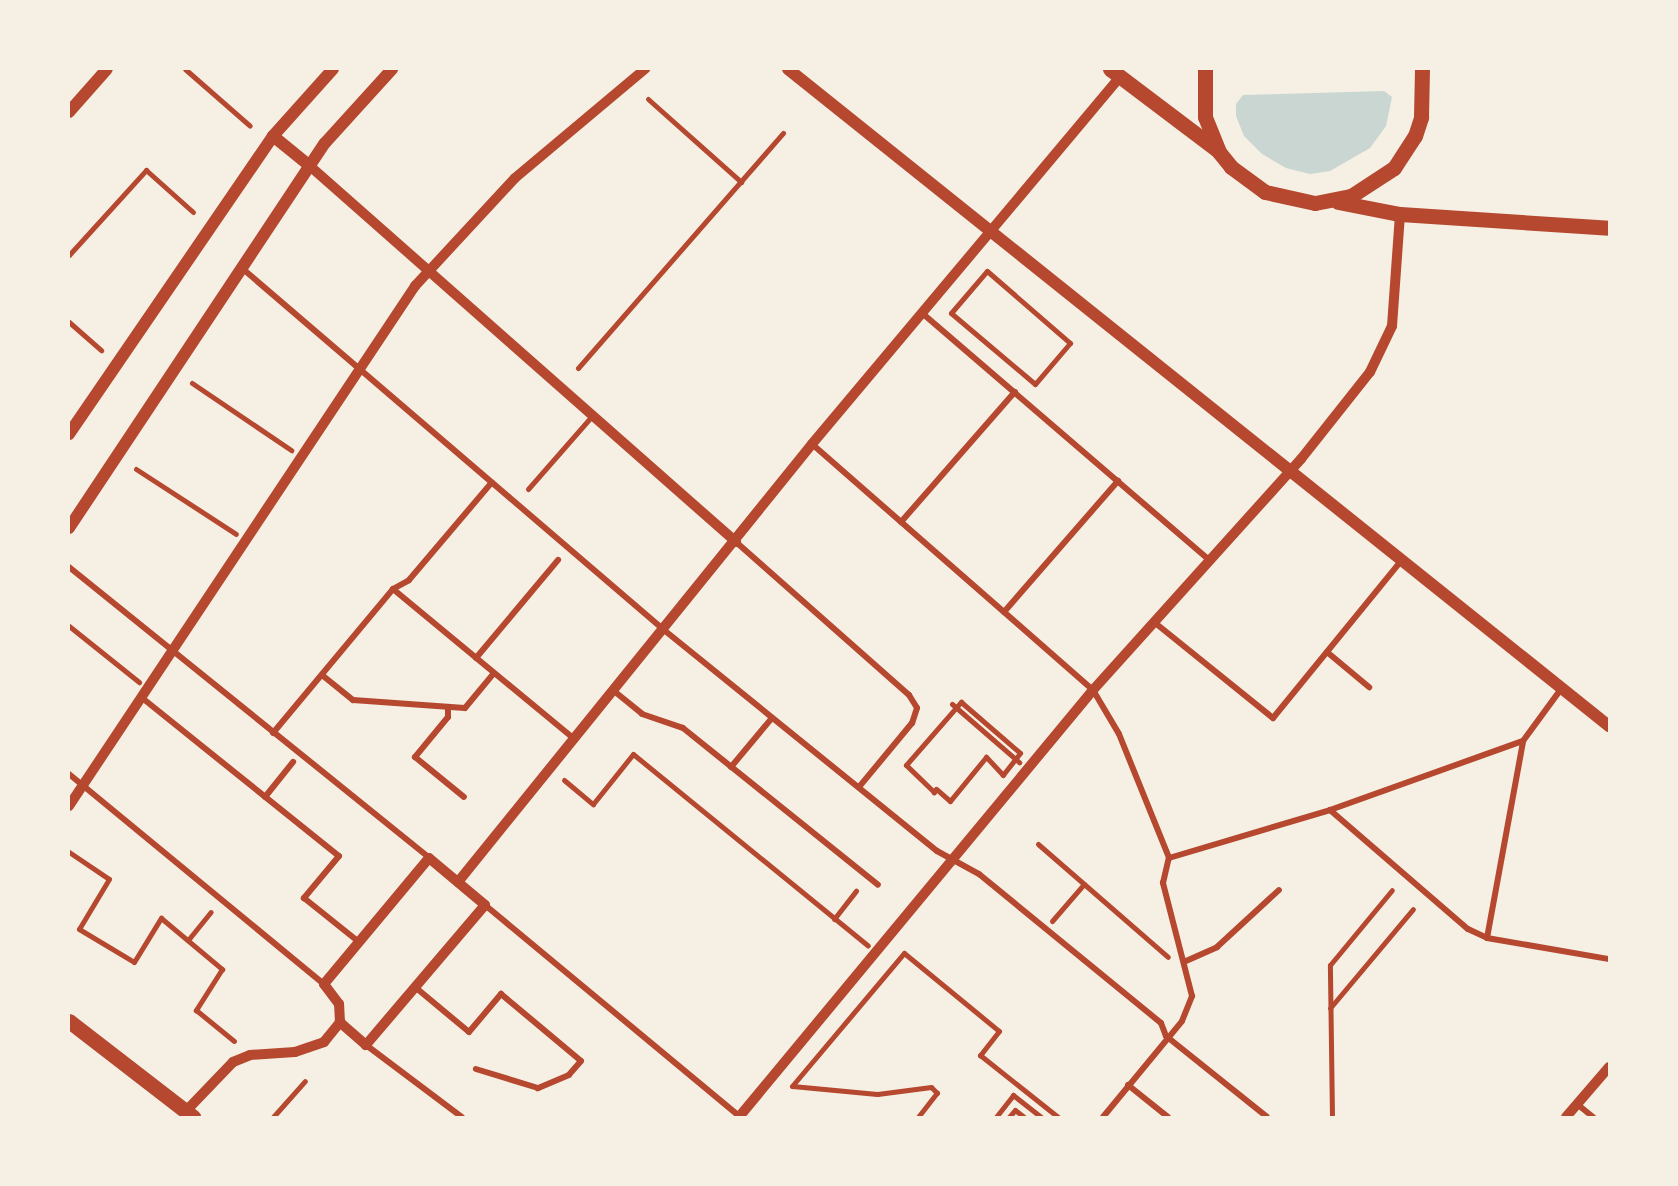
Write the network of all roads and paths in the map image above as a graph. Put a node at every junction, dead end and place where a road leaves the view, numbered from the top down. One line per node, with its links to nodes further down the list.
1 (107, 69): 11 (main road)
2 (185, 69): 12 (street)
3 (333, 69): 14 (main road)
4 (392, 69): 16 (main road)
5 (645, 69): 25 (street)
6 (788, 69): 22 (main road)
7 (1205, 69): 15 (main road)
8 (1422, 69): 18 (main road)
9 (1115, 73): 15 (main road); 22 (street)
10 (648, 99): 17 (street)
11 (69, 112)
12 (250, 126)
13 (783, 134): 17 (street)
14 (273, 136): 16 (main road); 35 (main road)
15 (1219, 152): 18 (main road)
16 (311, 167): 24 (main road); 25 (street)
17 (741, 182): 29 (street)
18 (1332, 201): 20 (main road)
19 (193, 212): 23 (street)
20 (1400, 214): 21 (main road); 39 (street)
21 (1609, 228)
22 (990, 230): 26 (street); 39 (main road)
23 (69, 255)
24 (243, 269): 30 (street); 44 (main road)
25 (427, 272): 30 (street); 34 (street)
26 (921, 312): 33 (street); 36 (street)
27 (69, 322): 28 (street)
28 (101, 350)
29 (578, 368)
30 (359, 369): 41 (street); 56 (street)
31 (192, 383): 37 (street)
32 (1035, 384): 32 (street)
33 (1015, 392): 40 (street); 43 (street)
34 (592, 416): 42 (street); 46 (street)
35 (69, 434)
36 (812, 444): 43 (street); 46 (street)
37 (291, 450)
38 (136, 469): 45 (street)
39 (1291, 469): 47 (main road); 49 (street)
40 (1118, 481): 49 (street); 52 (street)
41 (492, 482): 51 (street); 55 (street)
42 (528, 489)
43 (901, 522): 52 (street)
44 (69, 528)
45 (236, 534)
46 (736, 542): 55 (street); 79 (street)
47 (1403, 559): 57 (street); 63 (main road)
48 (558, 560): 58 (street)
49 (1210, 561): 53 (street)
50 (69, 567): 56 (street)
51 (393, 589): 58 (street); 60 (street)
52 (1004, 612): 64 (street)
53 (1155, 622): 57 (street); 64 (street)
54 (69, 626): 61 (street)
55 (664, 630): 65 (street); 69 (street)
56 (171, 650): 66 (street); 71 (street)
57 (1327, 652): 62 (street)
58 (476, 658): 59 (street)
59 (494, 673): 68 (street); 72 (street)
60 (322, 675): 68 (street); 71 (street)
61 (139, 682)
62 (1369, 687)
63 (1562, 688): 70 (main road); 73 (street)
64 (1093, 690): 87 (street); 88 (street)
65 (614, 691): 72 (street); 75 (street)
66 (140, 697): 78 (street); 80 (street)
67 (954, 706): 67 (street)
68 (448, 707): 81 (street)
69 (772, 718): 75 (street); 79 (street)
70 (1609, 726)
71 (273, 733): 86 (street)
72 (574, 740): 89 (street)
73 (1523, 741): 83 (street); 100 (street)
74 (293, 762): 80 (street)
75 (731, 767): 91 (street)
76 (69, 774): 78 (street)
77 (564, 780): 98 (street)
78 (82, 785): 82 (street); 107 (street)
79 (859, 787): 88 (street)
80 (265, 797): 102 (street)
81 (464, 797)
82 (69, 806)
83 (1330, 810): 87 (street); 100 (street)
84 (1038, 844): 90 (street)
85 (69, 852): 101 (street)
86 (429, 858): 89 (street); 102 (street)
87 (1169, 858): 106 (street)
88 (952, 860): 112 (street); 123 (street)
89 (458, 882): 95 (street)
90 (1084, 884): 99 (street); 104 (street)
91 (878, 885)
92 (1279, 890): 106 (street)
93 (1392, 890): 109 (street)
94 (856, 891): 98 (street)
95 (485, 904): 108 (street); 123 (street)
96 (1413, 909): 109 (street)
97 (211, 912): 101 (street)
98 (834, 919): 103 (street)
99 (1052, 921)
100 (1486, 938): 105 (street)
101 (188, 940): 113 (street)
102 (359, 942): 107 (street)
103 (867, 946)
104 (1168, 957)
105 (1609, 959)
106 (1186, 961): 112 (street)
107 (324, 984): 111 (street)
108 (415, 987): 114 (street); 116 (street)
109 (1330, 1008): 133 (street)
110 (69, 1021): 120 (main road)
111 (340, 1022): 114 (street); 120 (street)
112 (1166, 1036): 118 (street); 132 (street)
113 (234, 1041)
114 (366, 1045): 122 (street)
115 (1609, 1066): 119 (street)
116 (476, 1070)
117 (305, 1081): 121 (street)
118 (1128, 1085): 130 (street); 131 (street)
119 (1577, 1104): 134 (street); 135 (street)
120 (189, 1114)
121 (273, 1117)
122 (462, 1117)
123 (740, 1117)
124 (918, 1117): 129 (street)
125 (996, 1117): 128 (street)
126 (1009, 1117): 127 (street)
127 (1024, 1117)
128 (1041, 1117)
129 (1058, 1117)
130 (1103, 1117)
131 (1168, 1117)
132 (1267, 1117)
133 (1332, 1117)
134 (1566, 1117)
135 (1593, 1117)

